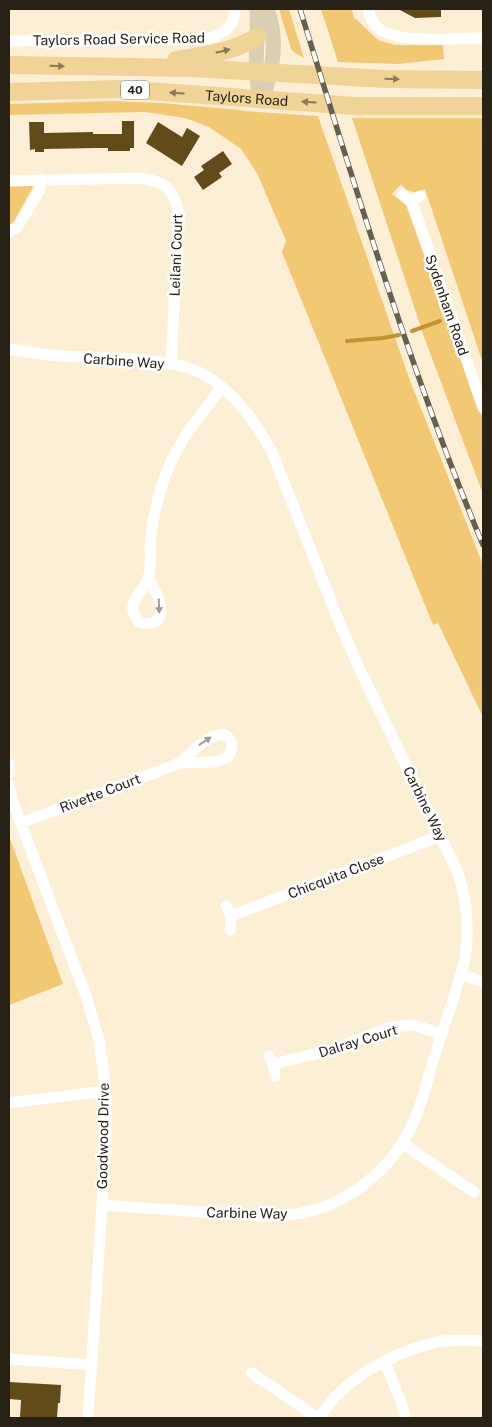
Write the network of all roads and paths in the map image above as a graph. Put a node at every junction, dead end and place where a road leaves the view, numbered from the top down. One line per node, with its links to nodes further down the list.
1 (235, 9): 7 (street, Taylors Road Service Road)
2 (257, 9): 5 (street)
3 (267, 9): 10 (street)
4 (368, 9): 6 (street)
5 (257, 36): 9 (main road, one-way to 5); 10 (street)
6 (483, 38)
7 (9, 41)
8 (9, 65): 9 (main road, Taylors Road / 40, one-way to 9)
9 (141, 67): 10 (main road, Taylors Road / 40)
10 (263, 72): 11 (main road, Taylors Road / 40, one-way to 11); 13 (street)
11 (483, 80)
12 (9, 92): 13 (main road, Taylors Road / 40, one-way to 12)
13 (261, 99): 14 (main road, Taylors Road / 40, one-way to 13)
14 (483, 106)
15 (42, 179): 16 (street, Leilani Court); 18 (street); 20 (street, Leilani Court)
16 (9, 180)
17 (412, 198): 22 (street, Sydenham Road)
18 (9, 232)
19 (9, 349): 20 (street, Carbine Way)
20 (171, 364): 21 (street, Carbine Way)
21 (221, 388): 23 (street); 30 (street, Carbine Way)
22 (483, 408)
23 (148, 577)
24 (180, 763): 29 (street, Rivette Court)
25 (9, 764): 26 (street)
26 (9, 773)
27 (9, 784): 28 (street, Goodwood Drive)
28 (12, 805): 29 (street, Goodwood Drive)
29 (21, 823): 36 (street, Goodwood Drive)
30 (440, 836): 31 (street, Chicquita Close); 32 (street, Carbine Way)
31 (230, 930)
32 (461, 974): 33 (street); 34 (street, Carbine Way)
33 (483, 982)
34 (442, 1034): 35 (street, Dalray Court); 38 (street, Carbine Way)
35 (275, 1076)
36 (106, 1091): 37 (street); 40 (street, Goodwood Drive)
37 (9, 1103)
38 (402, 1143): 39 (street); 40 (street, Carbine Way)
39 (474, 1192)
40 (102, 1205): 44 (street, Goodwood Drive)
41 (483, 1341): 43 (street)
42 (9, 1359): 44 (street)
43 (385, 1362): 47 (street); 48 (street)
44 (92, 1365): 46 (street, Goodwood Drive)
45 (251, 1372): 47 (street)
46 (88, 1418)
47 (318, 1418)
48 (405, 1418)

